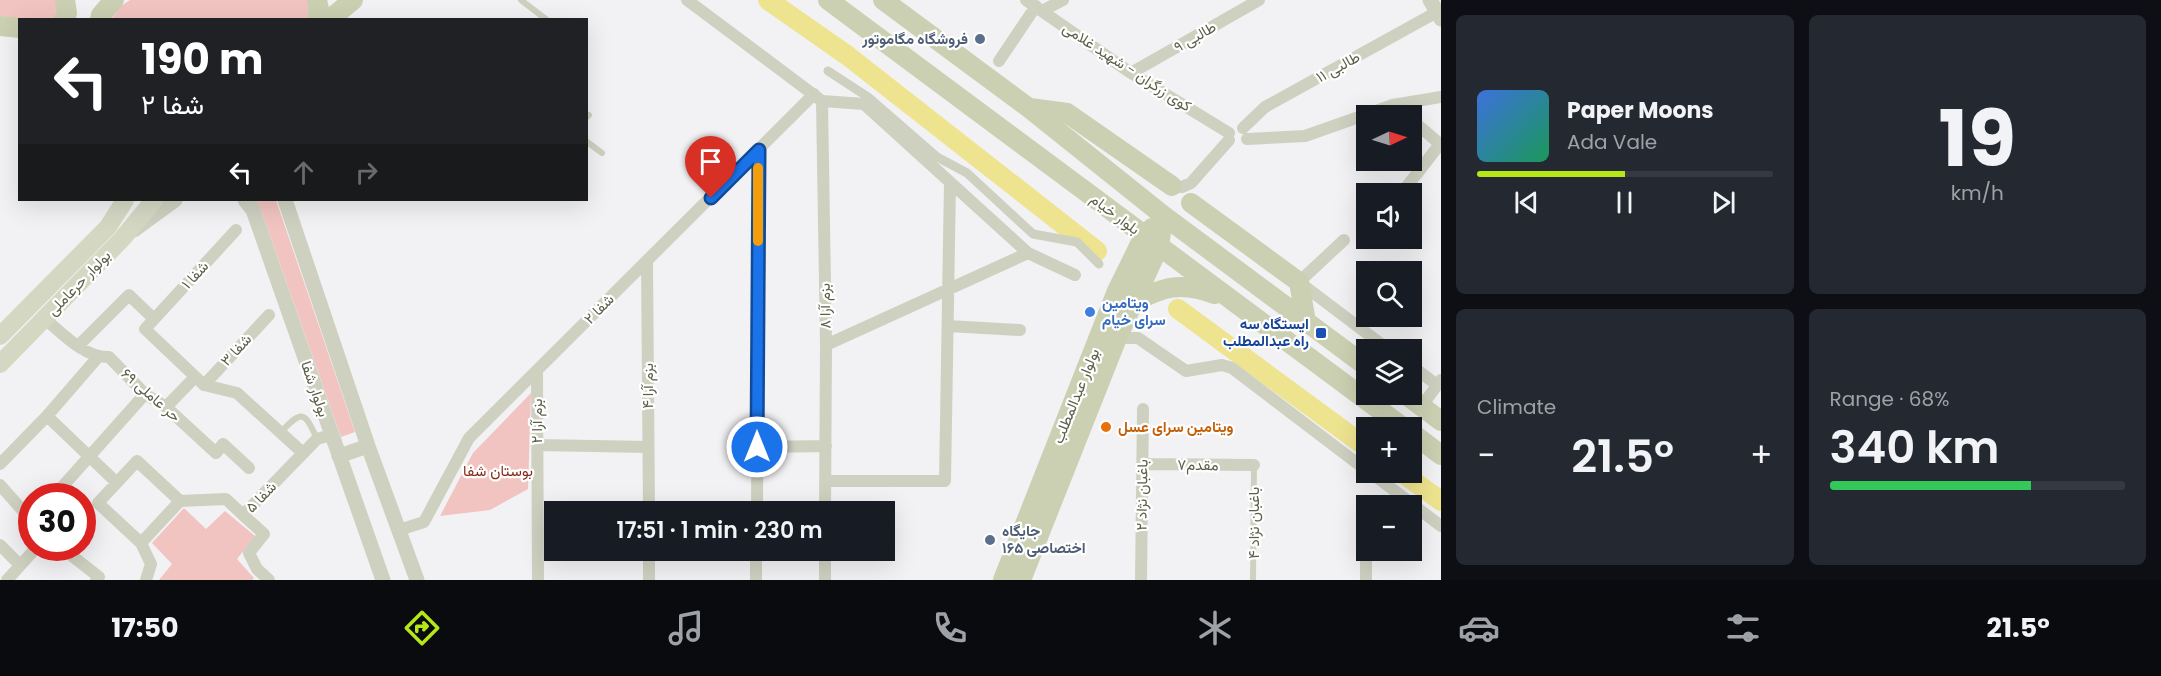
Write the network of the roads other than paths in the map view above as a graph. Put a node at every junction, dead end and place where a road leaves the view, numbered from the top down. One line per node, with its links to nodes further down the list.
1 (65, 0): 14 (main road)
2 (114, 0): 15 (main road)
3 (317, 0): 16 (main road)
4 (353, 0): 17 (main road)
5 (362, 0): 18 (street)
6 (521, 0): 19 (lane)
7 (687, 0): 26 (street)
8 (828, 0): 50 (main road, بلوار خیام)
9 (883, 0): 28 (main road, بلوار خیام)
10 (1063, 0): 12 (street)
11 (1258, 0): 24 (street, طالبی ۹)
12 (1035, 6): 22 (street); 24 (street, کوی زرگران - شهید غلامی)
13 (1436, 10): 31 (street, طالبی ۱۱)
14 (65, 18)
15 (100, 18)
16 (317, 18)
17 (331, 18)
18 (346, 18)
19 (544, 18)
20 (0, 26): 21 (main road)
21 (18, 28)
22 (999, 62)
23 (828, 71): 53 (street)
24 (1131, 73): 32 (street, کوی زرگران - شهید غلامی)
25 (1441, 97): 27 (street)
26 (818, 98): 35 (street, شفا ۲); 37 (street); 68 (street, بزم آرا ۸)
27 (1393, 105)
28 (1029, 108): 39 (main road); 46 (main road, بلوار خیام)
29 (1356, 118): 31 (street)
30 (1422, 128): 34 (street)
31 (1245, 133): 32 (street)
32 (1230, 139): 39 (street); 45 (street)
33 (588, 142): 36 (lane)
34 (1441, 144): 38 (street)
35 (759, 150): 52 (street, شفا ۲); 92 (street)
36 (602, 153)
37 (950, 182): 51 (street); 56 (street)
38 (1410, 183)
39 (1172, 186)
40 (124, 201): 65 (main road, بولوار حرعاملی)
41 (153, 201): 48 (main road, بولوار حرعاملی)
42 (173, 201): 48 (street)
43 (246, 201): 86 (street, بولوار شفا)
44 (285, 201): 88 (street)
45 (1191, 203): 55 (main road)
46 (1164, 216): 50 (main road, بولوار عبدالمطلب); 62 (main road, بلوار خیام)
47 (236, 230): 61 (street, شفا ۱)
48 (122, 239): 60 (main road, بولوار حرعاملی)
49 (1344, 240): 55 (street)
50 (1152, 241): 57 (main road, بلوار خیام); 58 (main road, بولوار عبدالمطلب); 134 (main road, بولوار عبدالمطلب)
51 (1028, 253): 54 (street); 56 (street)
52 (647, 261): 73 (street, شفا ۲); 91 (street, بزم آرا ۴)
53 (1099, 264)
54 (1075, 275)
55 (1299, 282): 62 (main road); 67 (street)
56 (948, 289): 63 (street); 68 (street)
57 (1234, 302): 58 (main road); 83 (main road, بلوار خیام)
58 (1132, 303): 66 (main road, بولوار عبدالمطلب)
59 (269, 315): 75 (street, شفا ۳)
60 (45, 318): 69 (street, حر عاملی ۶۹); 72 (main road, بولوار حرعاملی)
61 (154, 319): 69 (street); 75 (street)
62 (1306, 322): 71 (main road, بلوار خیام)
63 (948, 326): 64 (street); 102 (street)
64 (1020, 330)
65 (0, 336)
66 (1117, 338): 97 (street); 135 (main road, بولوار عبدالمطلب)
67 (1374, 339)
68 (826, 345): 90 (street, بزم آرا ۸)
69 (78, 346): 70 (street, حر عاملی ۶۹)
70 (98, 357): 77 (street, حر عاملی ۶۹); 82 (street)
71 (1356, 359)
72 (0, 364)
73 (537, 370): 89 (street, بزم آرا ۲); 114 (street, شفا ۲)
74 (1422, 372): 76 (street)
75 (199, 381): 79 (street, شفا ۳); 85 (street)
76 (1439, 382): 80 (street)
77 (145, 394): 79 (street, حر عاملی ۶۹); 96 (street)
78 (1419, 405): 80 (main road)
79 (166, 407): 101 (street, حر عاملی ۶۹)
80 (1421, 407): 84 (main road)
81 (1143, 409): 98 (street, باغبان نژاد ۲)
82 (47, 416): 96 (street); 99 (street)
83 (1389, 417)
84 (1441, 421)
85 (280, 433): 86 (lane); 93 (street)
86 (324, 437): 93 (street, شفا ۵); 95 (street, بولوار شفا)
87 (1422, 441): 94 (main road)
88 (368, 446): 95 (street); 114 (street)
89 (538, 446): 91 (street); 130 (street, بزم آرا ۲)
90 (825, 446): 92 (street); 102 (street, بزم آرا ۸)
91 (648, 447): 108 (street, بزم آرا ۴)
92 (757, 447): 109 (street)
93 (303, 453): 112 (street, شفا ۵)
94 (1441, 455)
95 (339, 456): 128 (street, بولوار شفا)
96 (90, 457): 103 (street); 104 (street)
97 (1356, 462)
98 (1142, 464): 100 (street, مقدم۷); 136 (street, باغبان نژاد ۲)
99 (0, 465)
100 (1254, 465): 137 (lane, باغبان نژاد ۴)
101 (249, 468)
102 (825, 481): 110 (street, بزم آرا ۸)
103 (117, 482): 107 (street); 115 (street)
104 (66, 483)
105 (1384, 483): 113 (street)
106 (0, 485): 111 (street)
107 (180, 501): 112 (street, شفا ۵); 115 (street)
108 (649, 501)
109 (757, 501)
110 (825, 501)
111 (18, 505)
112 (243, 515): 127 (street)
113 (1441, 526)
114 (399, 530): 129 (street)
115 (141, 543): 126 (street)
116 (0, 545): 123 (street)
117 (24, 561): 123 (street)
118 (79, 561): 125 (street)
119 (649, 561): 131 (street)
120 (756, 561): 132 (street)
121 (825, 561): 133 (street)
122 (1366, 561): 138 (street)
123 (20, 565): 124 (street)
124 (7, 580)
125 (96, 580)
126 (146, 580)
127 (269, 580)
128 (383, 580)
129 (417, 580)
130 (538, 580)
131 (649, 580)
132 (756, 580)
133 (825, 580)
134 (1002, 580)
135 (1021, 580)
136 (1141, 580)
137 (1254, 580)
138 (1366, 580)

